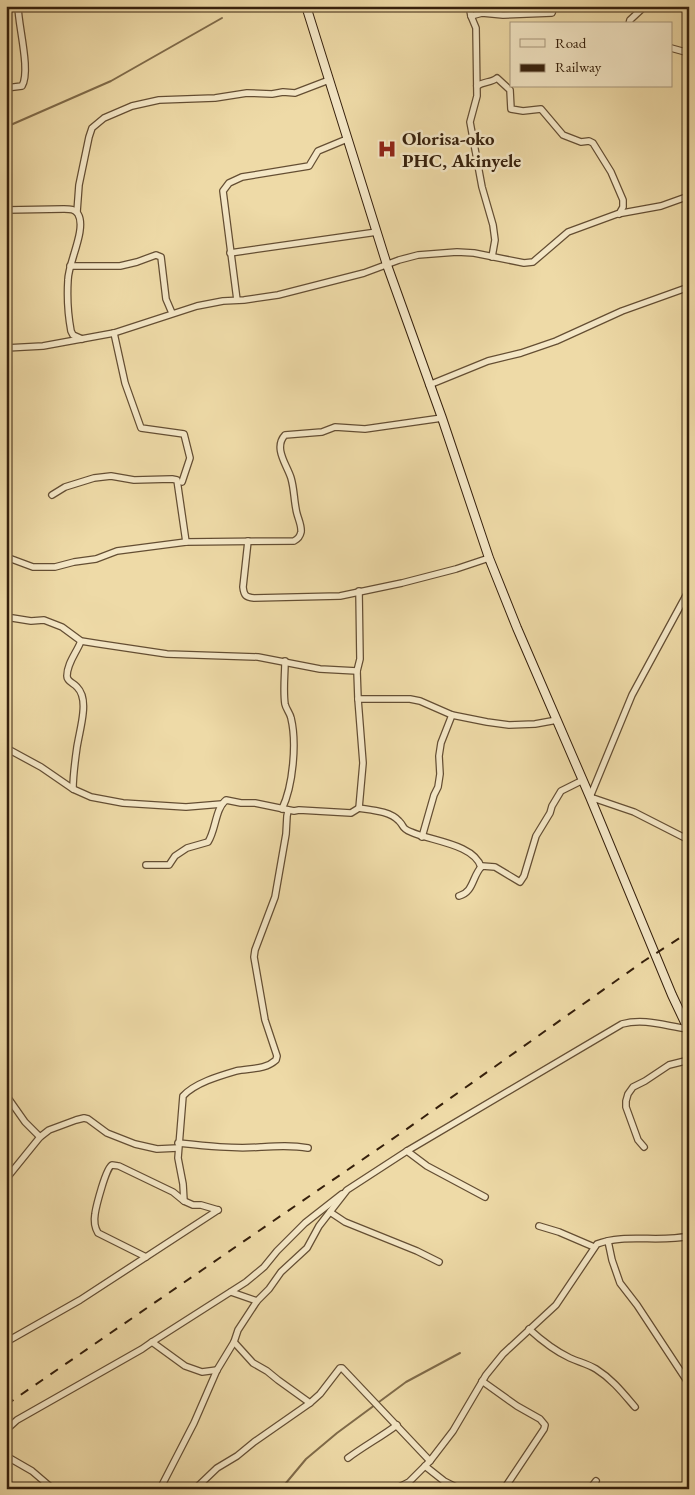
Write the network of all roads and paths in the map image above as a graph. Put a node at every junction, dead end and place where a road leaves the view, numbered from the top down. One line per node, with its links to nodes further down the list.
1 (18, 6): 14 (street)
2 (306, 6): 10 (main road)
3 (469, 6): 6 (street)
4 (554, 6): 6 (street)
5 (645, 6): 7 (street)
6 (470, 16): 13 (street)
7 (630, 22)
8 (672, 48): 9 (street)
9 (689, 52)
10 (329, 80): 15 (main road); 18 (street)
11 (501, 81): 12 (street); 13 (street); 19 (street)
12 (510, 83)
13 (477, 86): 22 (street)
14 (6, 88)
15 (347, 139): 20 (main road); 21 (street)
16 (689, 196): 19 (street)
17 (6, 210): 18 (street)
18 (77, 212): 24 (street)
19 (619, 214): 22 (street)
20 (377, 232): 21 (street); 23 (main road)
21 (230, 253): 26 (street)
22 (492, 257): 23 (street)
23 (387, 265): 26 (street); 31 (main road)
24 (70, 266): 27 (street); 29 (street)
25 (689, 287): 31 (street)
26 (237, 300): 27 (street)
27 (172, 313): 28 (street)
28 (114, 333): 29 (street); 33 (street)
29 (84, 339): 30 (street)
30 (6, 348)
31 (429, 385): 32 (main road)
32 (442, 418): 35 (street); 38 (main road)
33 (182, 482)
34 (52, 495): 36 (street)
35 (248, 541): 36 (street); 40 (street)
36 (186, 542): 37 (street)
37 (6, 557)
38 (489, 558): 40 (street); 47 (main road)
39 (689, 590): 51 (street)
40 (359, 591): 44 (street)
41 (6, 617): 42 (street)
42 (81, 641): 43 (street); 50 (street)
43 (285, 661): 44 (street); 54 (street)
44 (357, 671): 45 (street)
45 (358, 699): 46 (street); 53 (street)
46 (452, 714): 47 (street); 56 (street)
47 (557, 720): 49 (main road)
48 (6, 748): 50 (street)
49 (583, 780): 51 (main road); 59 (street)
50 (73, 789): 52 (street)
51 (590, 797): 57 (street); 61 (main road)
52 (222, 804): 54 (street); 58 (street)
53 (359, 808): 55 (street); 56 (street)
54 (282, 809): 55 (street)
55 (288, 811): 65 (street)
56 (422, 837): 59 (street)
57 (689, 840)
58 (146, 865)
59 (481, 868): 60 (street)
60 (459, 896)
61 (688, 1030): 68 (street)
62 (689, 1060): 66 (street)
63 (6, 1095): 64 (street)
64 (40, 1137): 65 (street); 69 (street)
65 (178, 1145): 67 (street); 72 (street)
66 (644, 1147)
67 (308, 1148)
68 (407, 1151): 70 (street); 71 (street)
69 (6, 1179)
70 (348, 1190): 73 (street); 80 (street)
71 (485, 1197)
72 (184, 1201): 78 (street); 78 (street)
73 (330, 1212): 79 (street); 81 (street)
74 (539, 1226): 77 (street)
75 (688, 1237): 76 (street)
76 (608, 1241): 77 (street); 88 (street)
77 (594, 1247): 82 (street)
78 (146, 1257): 83 (street)
79 (439, 1262)
80 (231, 1292): 81 (street); 84 (street)
81 (257, 1301): 85 (street)
82 (529, 1329): 87 (street); 90 (street)
83 (6, 1342)
84 (152, 1342): 86 (street); 92 (street)
85 (234, 1342): 86 (street); 89 (street)
86 (217, 1370): 99 (street)
87 (482, 1381): 95 (street); 103 (street)
88 (689, 1384)
89 (310, 1403): 91 (street); 100 (street)
90 (635, 1407)
91 (397, 1426): 94 (street); 95 (street)
92 (6, 1430)
93 (6, 1456): 98 (street)
94 (348, 1458)
95 (430, 1461): 96 (street)
96 (425, 1466): 101 (street); 102 (street)
97 (596, 1481): 104 (street)
98 (52, 1488)
99 (160, 1489)
100 (195, 1489)
101 (395, 1489)
102 (460, 1489)
103 (504, 1489)
104 (590, 1489)

